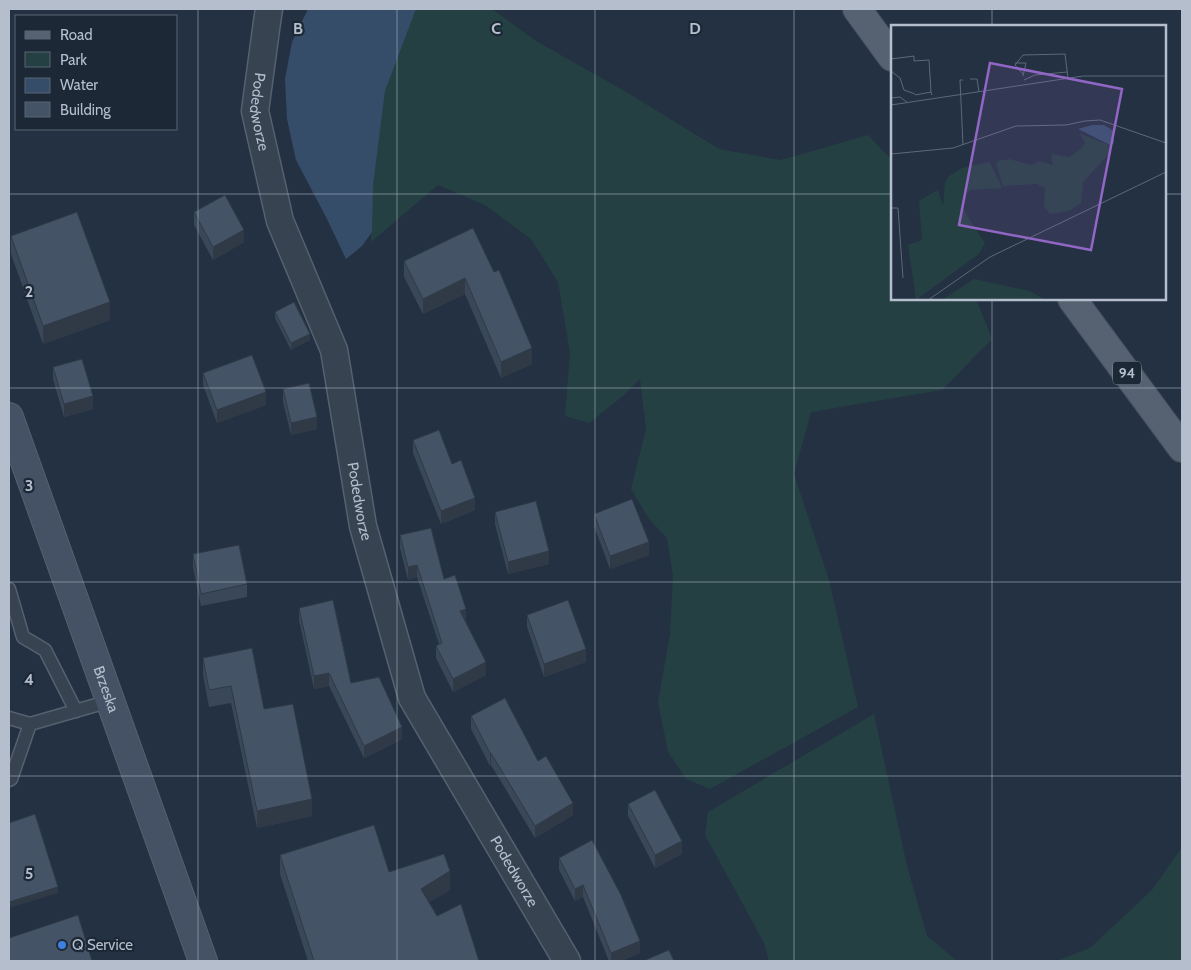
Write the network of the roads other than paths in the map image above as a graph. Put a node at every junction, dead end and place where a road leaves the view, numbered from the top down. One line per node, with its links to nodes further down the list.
1 (269, 9): 14 (street, Podedworze)
2 (857, 9): 3 (main road)
3 (891, 55)
4 (1073, 300): 6 (main road, 94)
5 (9, 417): 8 (main road, Brzeska)
6 (1182, 448)
7 (9, 589): 9 (lane)
8 (110, 701): 9 (lane); 13 (main road, Brzeska)
9 (76, 711): 11 (lane)
10 (9, 718): 11 (lane)
11 (30, 724): 12 (lane)
12 (9, 780)
13 (203, 961)
14 (568, 961)

